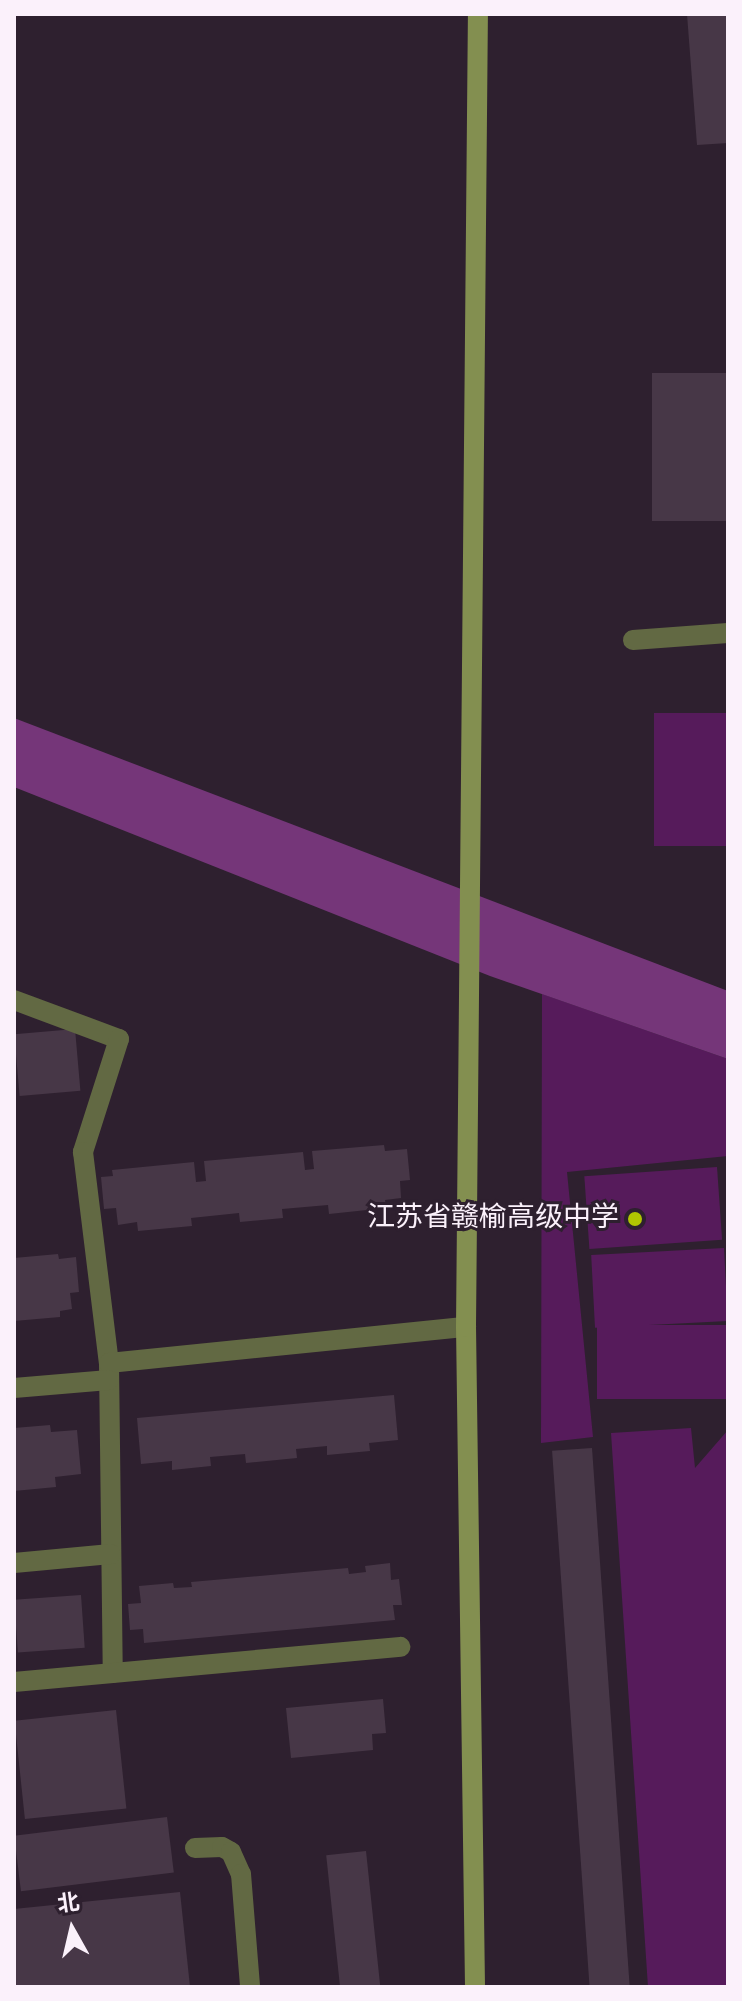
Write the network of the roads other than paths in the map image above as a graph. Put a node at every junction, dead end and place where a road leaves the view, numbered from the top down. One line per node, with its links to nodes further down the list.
1 (478, 14): 5 (street)
2 (728, 633): 3 (lane)
3 (633, 640)
4 (14, 1000): 6 (lane)
5 (466, 1327): 6 (lane); 15 (street)
6 (109, 1372): 7 (lane); 8 (lane)
7 (14, 1388)
8 (111, 1554): 9 (lane); 11 (lane)
9 (14, 1563)
10 (400, 1647): 11 (lane)
11 (113, 1673): 12 (lane)
12 (14, 1682)
13 (195, 1848): 14 (lane)
14 (250, 1987)
15 (475, 1987)

